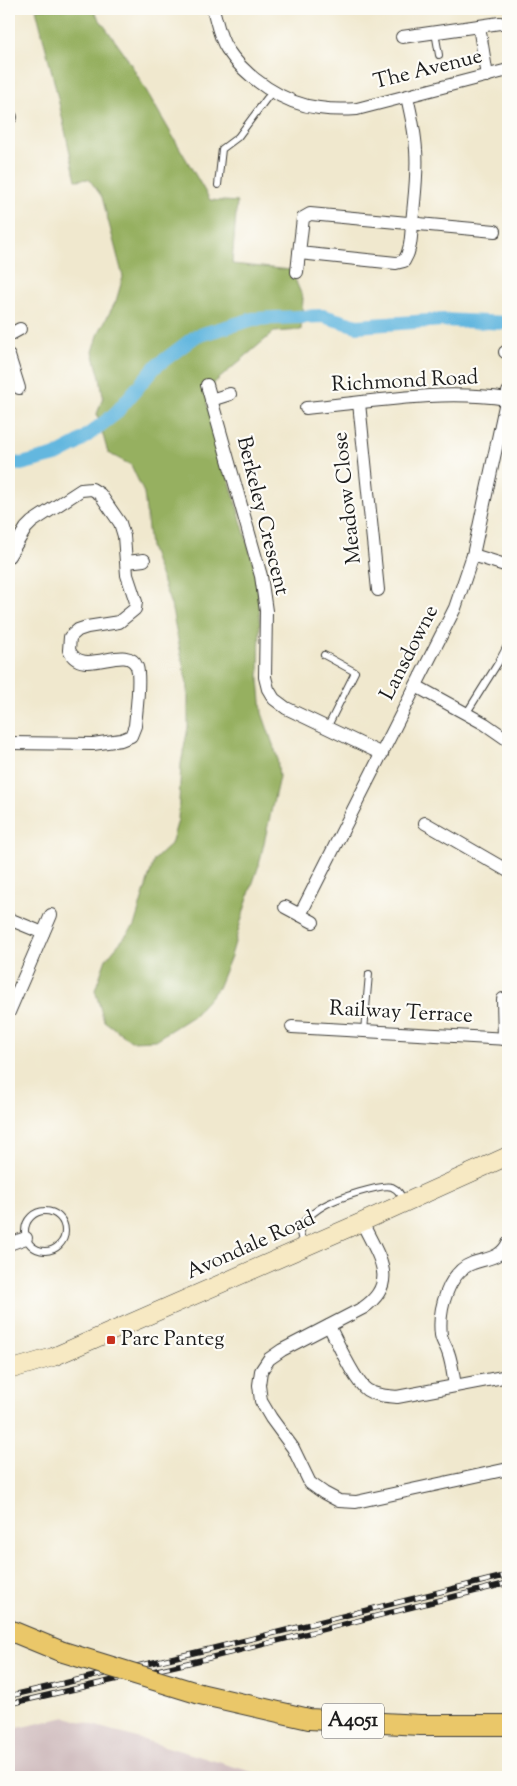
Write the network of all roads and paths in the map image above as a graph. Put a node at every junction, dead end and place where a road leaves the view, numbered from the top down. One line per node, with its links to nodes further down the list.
1 (213, 9): 9 (street, The Avenue)
2 (500, 23): 3 (street)
3 (479, 26): 4 (street); 8 (street)
4 (435, 32): 5 (street); 6 (lane)
5 (402, 37)
6 (439, 55)
7 (508, 70): 8 (street, The Avenue)
8 (487, 76): 10 (street, The Avenue)
9 (274, 91): 10 (street, The Avenue); 11 (lane)
10 (406, 97): 12 (street)
11 (218, 185)
12 (412, 222): 13 (street); 14 (street); 14 (street)
13 (495, 231)
14 (299, 253): 15 (street)
15 (297, 272)
16 (9, 356): 18 (street)
17 (207, 385): 21 (street, Berkeley Crescent)
18 (19, 388)
19 (230, 394): 21 (street)
20 (507, 396): 22 (street, Richmond Road); 24 (street, Lansdowne)
21 (211, 400): 34 (street, Berkeley Crescent)
22 (359, 403): 23 (street, Richmond Road); 29 (street, Meadow Close)
23 (306, 408)
24 (472, 555): 28 (street); 32 (street, Lansdowne)
25 (9, 556): 27 (street)
26 (144, 560): 27 (street)
27 (127, 562): 36 (street)
28 (508, 566)
29 (378, 590)
30 (508, 646): 33 (lane)
31 (324, 655): 34 (lane)
32 (416, 686): 33 (street); 37 (street, Lansdowne)
33 (466, 714): 35 (street)
34 (327, 728): 37 (street, Berkeley Crescent)
35 (508, 740)
36 (9, 743)
37 (382, 754): 42 (street, Lansdowne)
38 (425, 823): 39 (street)
39 (508, 871)
40 (286, 907): 42 (street)
41 (51, 915): 45 (street)
42 (300, 915): 44 (street)
43 (9, 919): 45 (street)
44 (313, 922)
45 (43, 933): 48 (street)
46 (369, 974): 50 (lane)
47 (503, 999): 51 (street)
48 (9, 1012)
49 (292, 1027): 50 (street, Railway Terrace)
50 (364, 1031): 51 (street, Railway Terrace)
51 (506, 1039)
52 (508, 1156): 53 (street, Avondale Road)
53 (405, 1203): 54 (street, Avondale Road); 58 (lane)
54 (362, 1222): 58 (street, Avondale Road); 59 (street)
55 (26, 1238): 55 (lane); 56 (street)
56 (9, 1244)
57 (507, 1246): 62 (street)
58 (304, 1248): 60 (street, Avondale Road)
59 (329, 1326): 62 (street); 63 (street)
60 (9, 1370)
61 (508, 1376): 62 (street)
62 (455, 1386)
63 (508, 1469)
64 (9, 1630): 65 (main road, A4051, bridge)
65 (508, 1725)

